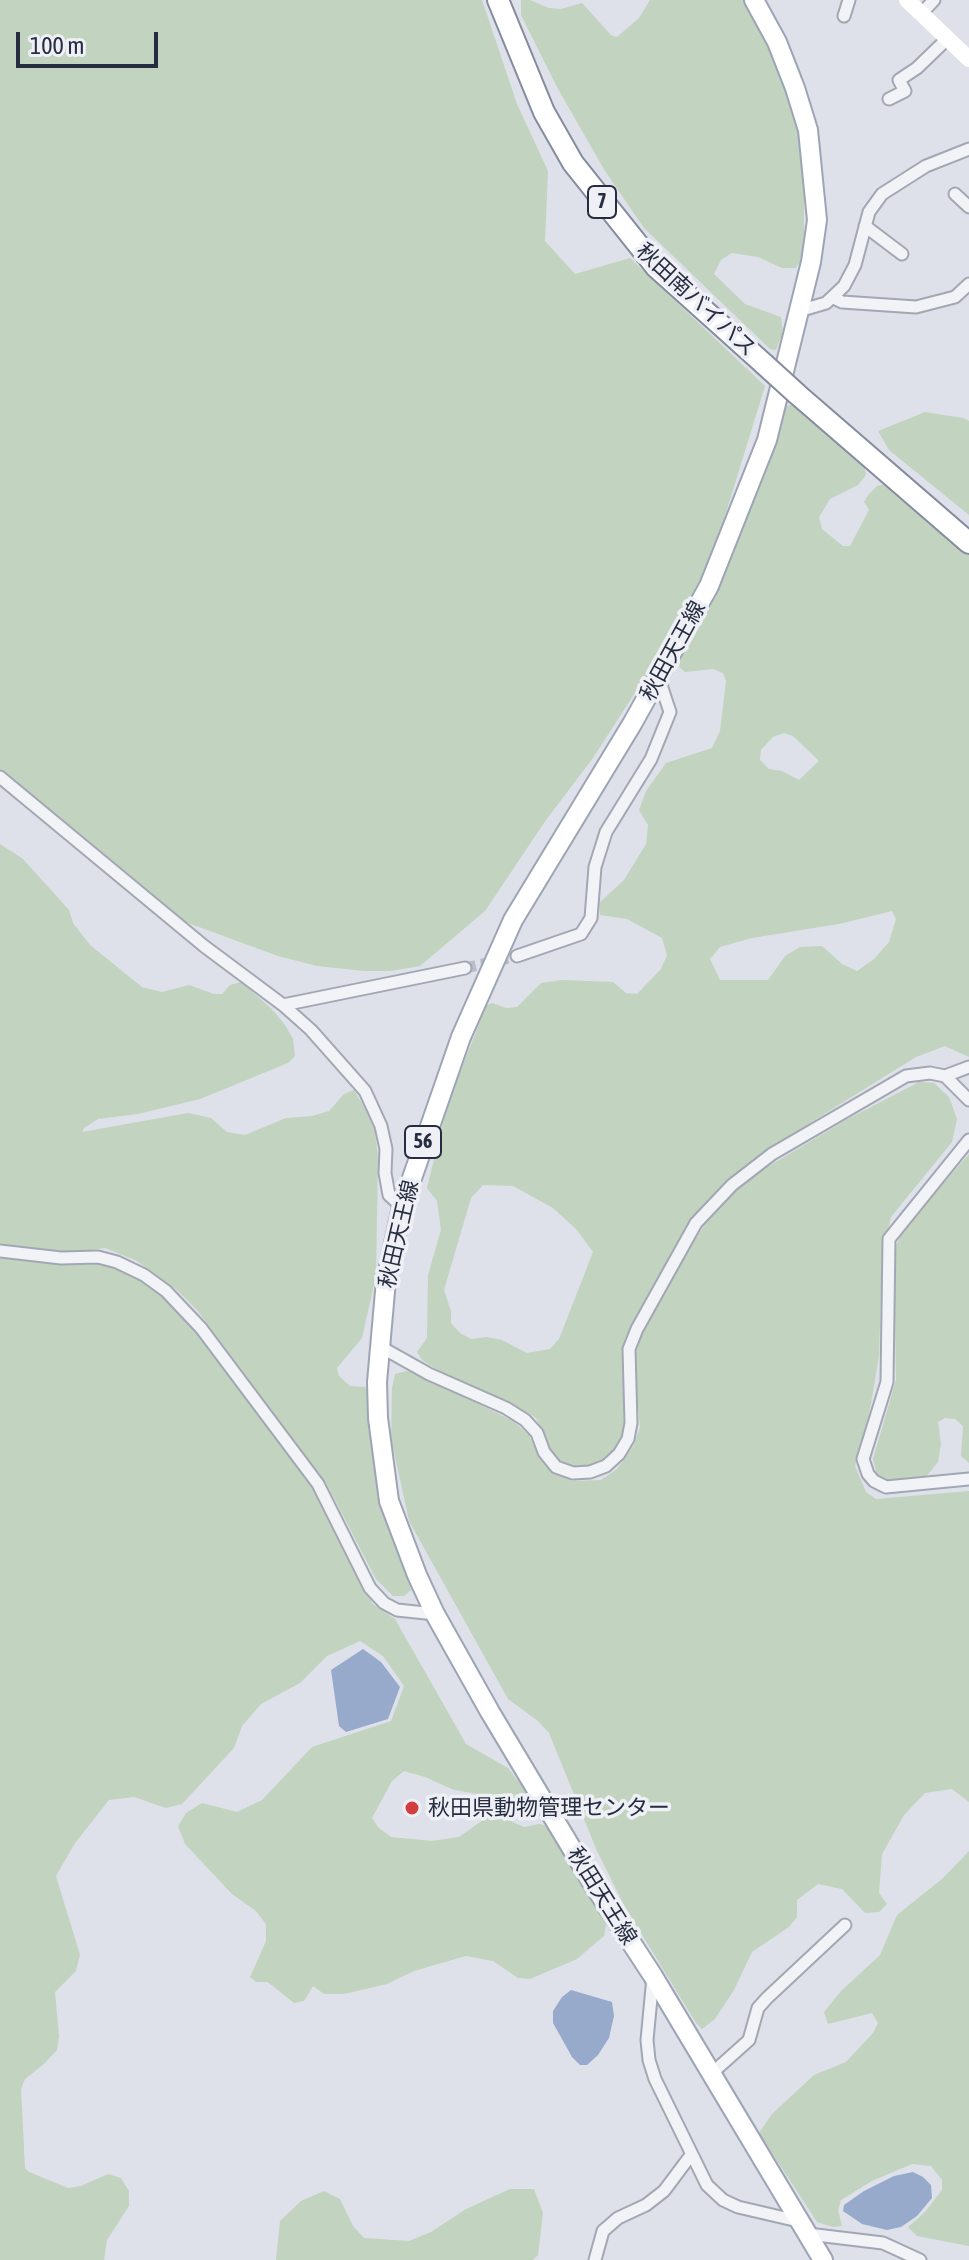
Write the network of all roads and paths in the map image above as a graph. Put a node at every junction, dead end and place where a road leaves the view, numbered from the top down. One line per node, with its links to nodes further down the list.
1 (498, 0): 19 (highway, 秋田南バイパス / 7, bridge)
2 (754, 0): 18 (main road, 秋田天王線 / 56)
3 (849, 0): 7 (street)
4 (907, 0): 6 (street)
5 (934, 0): 6 (street)
6 (921, 14): 8 (street)
7 (844, 16)
8 (947, 39): 9 (street); 10 (street)
9 (969, 59)
10 (889, 99)
11 (969, 149): 14 (street)
12 (955, 194): 13 (street)
13 (969, 207)
14 (865, 226): 15 (street); 17 (street)
15 (902, 254)
16 (969, 284): 17 (street)
17 (834, 298): 18 (street)
18 (799, 311): 20 (main road, 秋田天王線 / 56)
19 (969, 543)
20 (659, 679): 22 (street); 29 (main road, 秋田天王線 / 56)
21 (0, 777): 24 (street)
22 (517, 956)
23 (465, 968): 24 (street)
24 (283, 1005): 29 (street)
25 (969, 1067): 26 (street)
26 (945, 1076): 27 (street); 31 (street)
27 (969, 1100)
28 (969, 1140): 32 (street)
29 (402, 1207): 31 (main road, 秋田天王線 / 56)
30 (0, 1251): 33 (street)
31 (379, 1346): 33 (main road, 秋田天王線 / 56)
32 (969, 1479)
33 (435, 1614): 35 (main road, 秋田天王線 / 56)
34 (845, 1925): 36 (street)
35 (653, 1976): 36 (main road, 秋田天王線 / 56); 37 (street)
36 (711, 2074): 38 (main road, 秋田天王線 / 56)
37 (691, 2155): 38 (street); 39 (street)
38 (803, 2228): 40 (main road, 秋田天王線 / 56); 41 (street)
39 (595, 2260)
40 (823, 2260)
41 (920, 2260)

